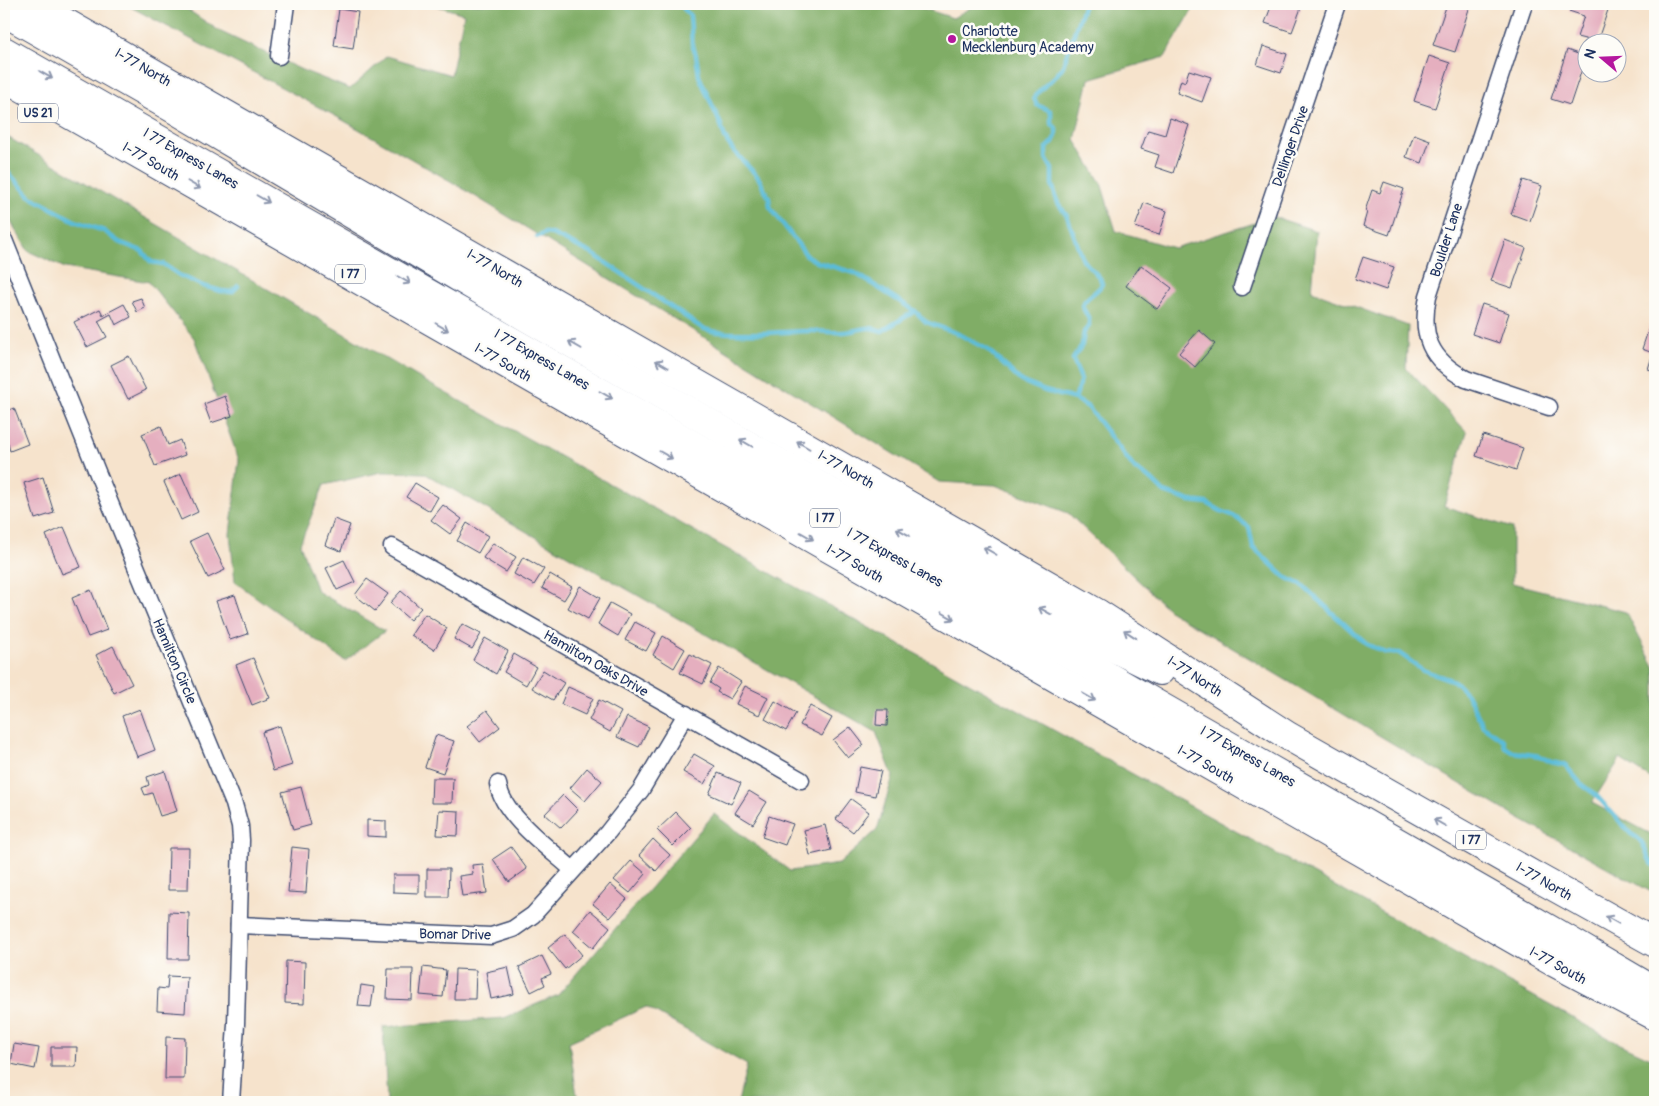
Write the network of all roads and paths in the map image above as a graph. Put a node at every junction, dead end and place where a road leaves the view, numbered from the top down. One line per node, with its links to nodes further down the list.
1 (32, 4): 16 (highway, I-77 North / I 77, one-way to 1)
2 (286, 4): 7 (street)
3 (1337, 4): 12 (street, Dellinger Drive)
4 (1524, 4): 13 (street, Boulder Lane)
5 (4, 12): 16 (highway, I 77 Express Lanes / I 77, one-way to 5)
6 (4, 51): 22 (highway, I 77 Express Lanes / I 77, one-way to 22)
7 (279, 56)
8 (4, 77): 10 (highway, I-77 South / I 77)
9 (4, 98): 10 (highway, US 21)
10 (76, 118): 23 (highway, I-77 South / I 77, one-way to 23)
11 (4, 240): 20 (street, Hamilton Circle)
12 (1242, 288)
13 (1549, 407)
14 (392, 547): 15 (street, Hamilton Oaks Drive)
15 (686, 714): 17 (street, Hamilton Oaks Drive); 19 (street, Bomar Drive)
16 (1288, 736): 21 (highway, I-77 North / I 77, one-way to 16)
17 (801, 780)
18 (498, 784): 19 (street)
19 (573, 870): 20 (street, Bomar Drive)
20 (239, 925): 24 (street, Hamilton Circle)
21 (1655, 943)
22 (1655, 991)
23 (1655, 1016)
24 (232, 1102)

